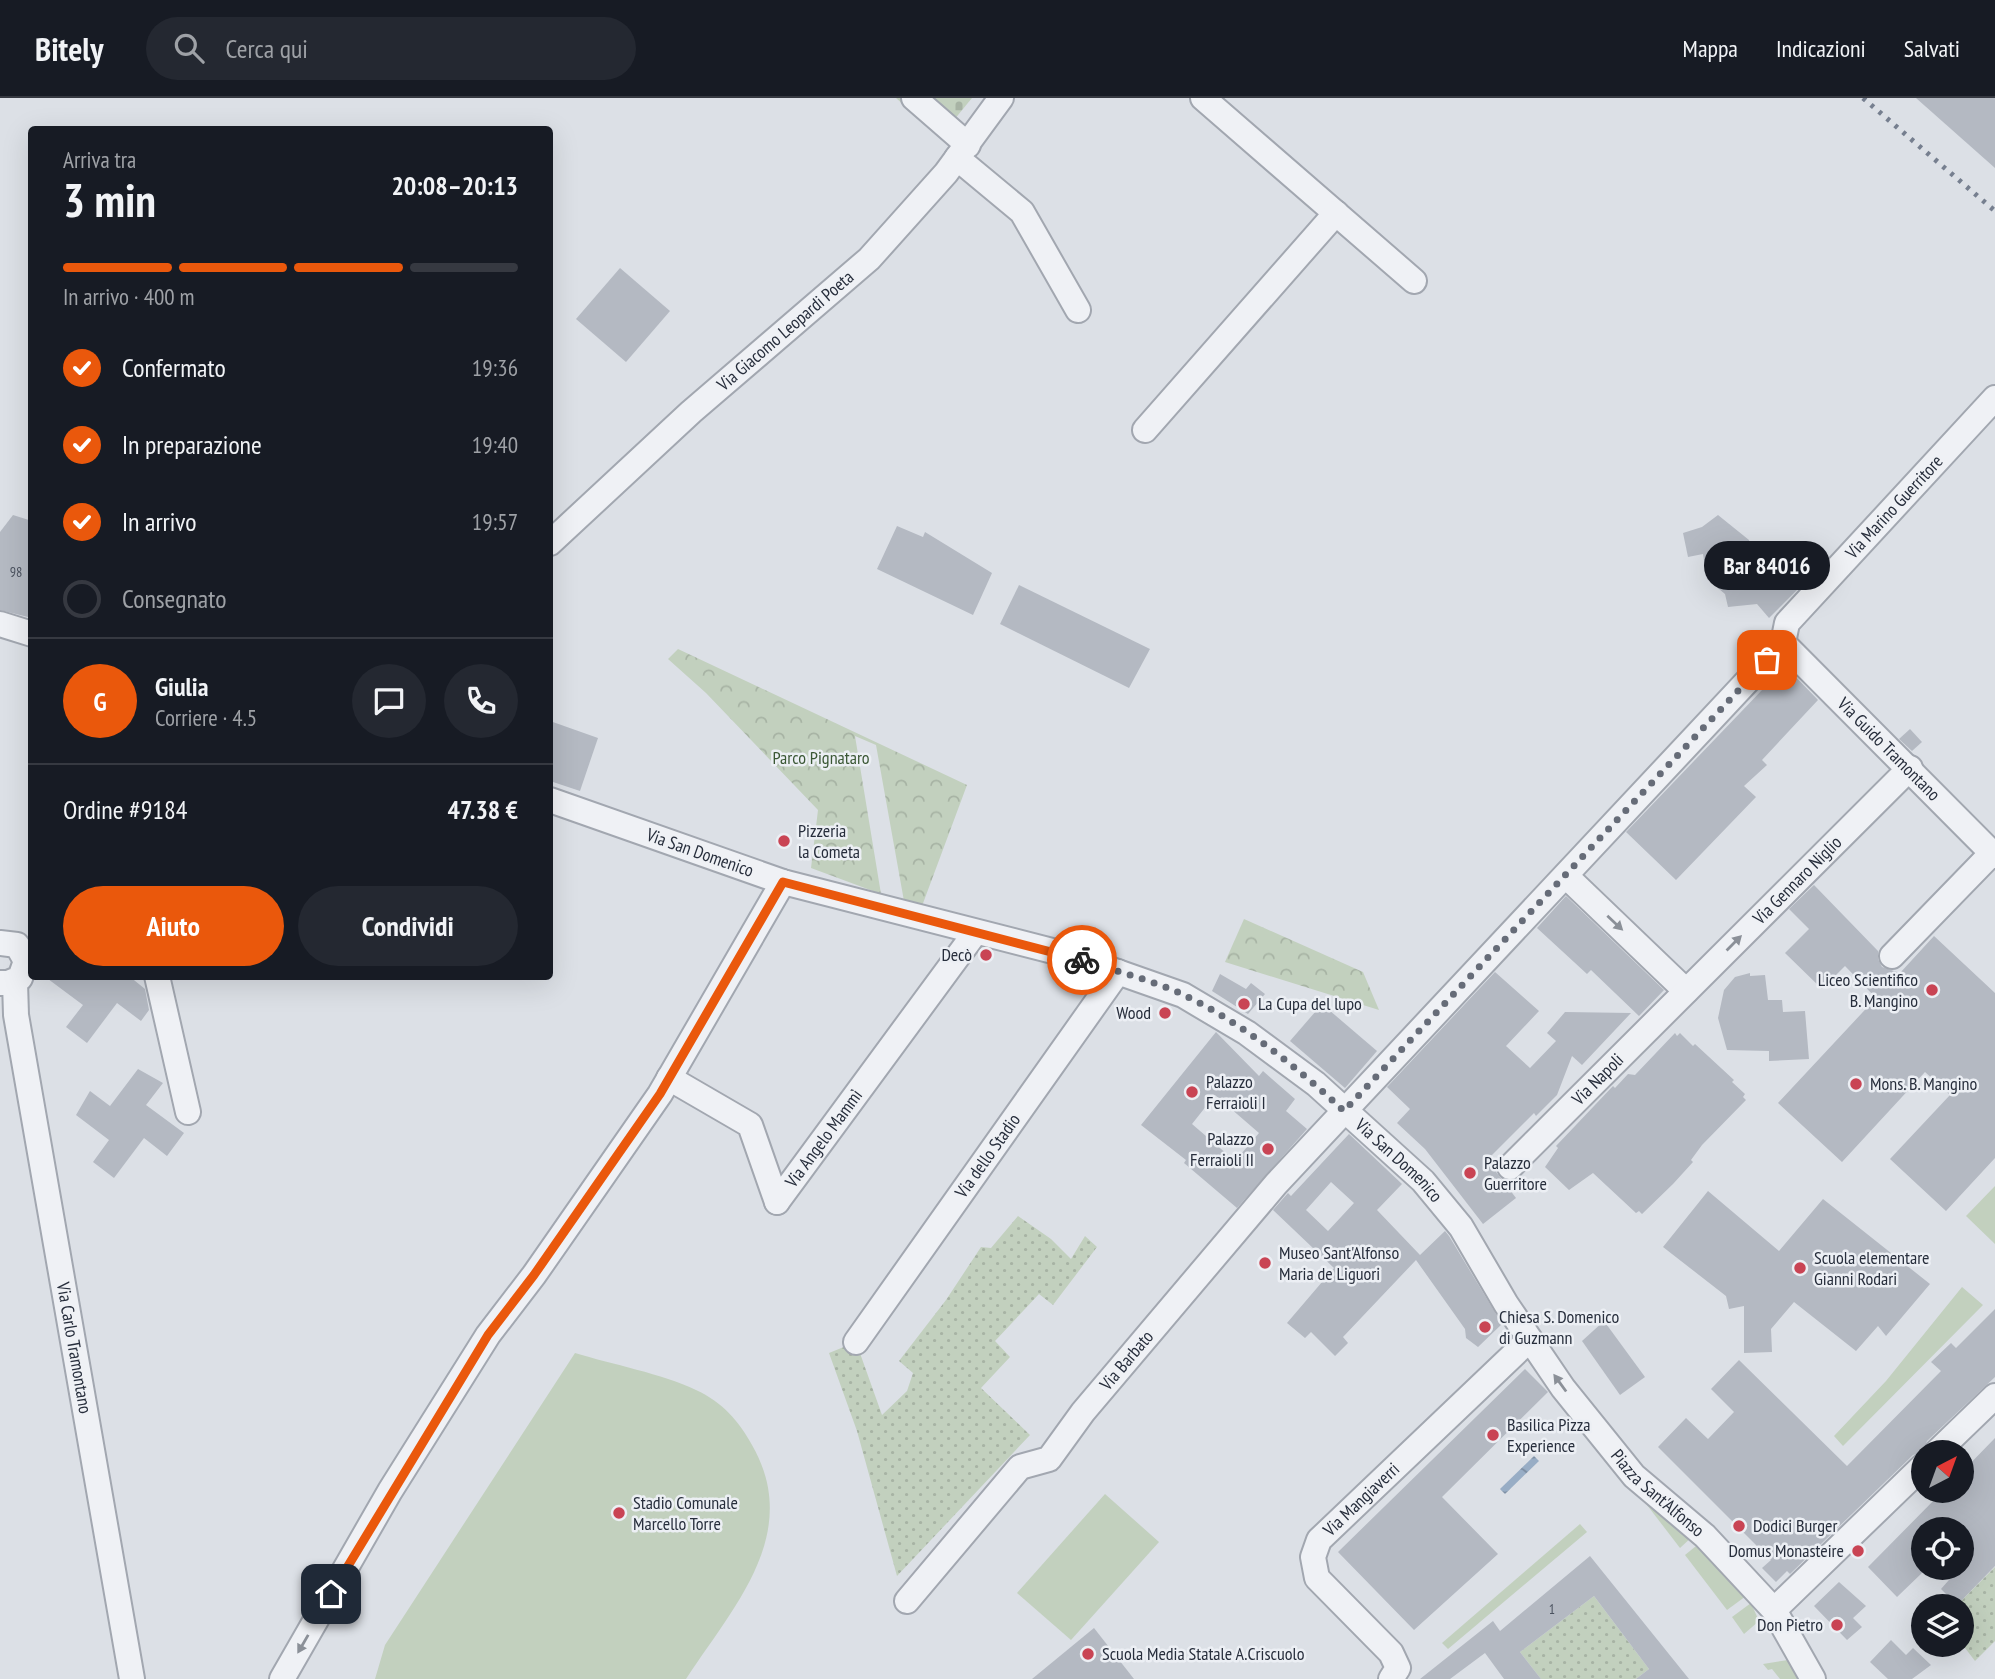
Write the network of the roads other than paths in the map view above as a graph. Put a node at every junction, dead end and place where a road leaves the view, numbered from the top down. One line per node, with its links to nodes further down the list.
1 (915, 98): 4 (street)
2 (1001, 98): 4 (street, Via Giacomo Leopardi Poeta)
3 (1203, 98): 5 (street)
4 (962, 151): 7 (street); 10 (street, Via Giacomo Leopardi Poeta)
5 (1336, 213): 6 (street); 9 (street)
6 (1414, 281)
7 (1078, 310)
8 (1995, 398): 13 (street, Via Marino Guerritore)
9 (1145, 430)
10 (553, 540)
11 (0, 624): 12 (street)
12 (28, 633)
13 (1783, 643): 14 (street, Via Guido Tramontano); 17 (street, Via Marino Guerritore)
14 (1910, 768): 16 (street, Via Guido Tramontano); 25 (street, Via Gennaro Niglio, one-way to 14)
15 (553, 801): 18 (street, Via San Domenico)
16 (1993, 854): 21 (street)
17 (1566, 876): 25 (street, one-way to 25); 27 (street, Via Marino Guerritore)
18 (783, 882): 19 (street, Via San Domenico); 26 (street)
19 (975, 933): 22 (street, Via San Domenico); 26 (street, Via Angelo Mammì)
20 (19, 941): 24 (street)
21 (1892, 956)
22 (1118, 972): 27 (street, Via San Domenico); 31 (street, Via dello Stadio)
23 (158, 980): 28 (street)
24 (5, 982): 37 (street, Via Carlo Tramontano)
25 (1686, 991): 29 (street, Via Napoli)
26 (669, 1078): 38 (street, one-way to 38)
27 (1344, 1111): 30 (street, Via San Domenico); 35 (street, Via Barbato)
28 (188, 1112)
29 (1510, 1167)
30 (1529, 1340): 36 (street, Piazza Sant'Alfonso, one-way to 30); 39 (street, Via Mangiaverri)
31 (856, 1342)
32 (1995, 1396): 33 (street)
33 (1949, 1440)
34 (1911, 1478): 36 (street)
35 (907, 1601)
36 (1774, 1610): 40 (street, Piazza Sant'Alfonso)
37 (132, 1679)
38 (282, 1679)
39 (1391, 1679)
40 (1813, 1679)

